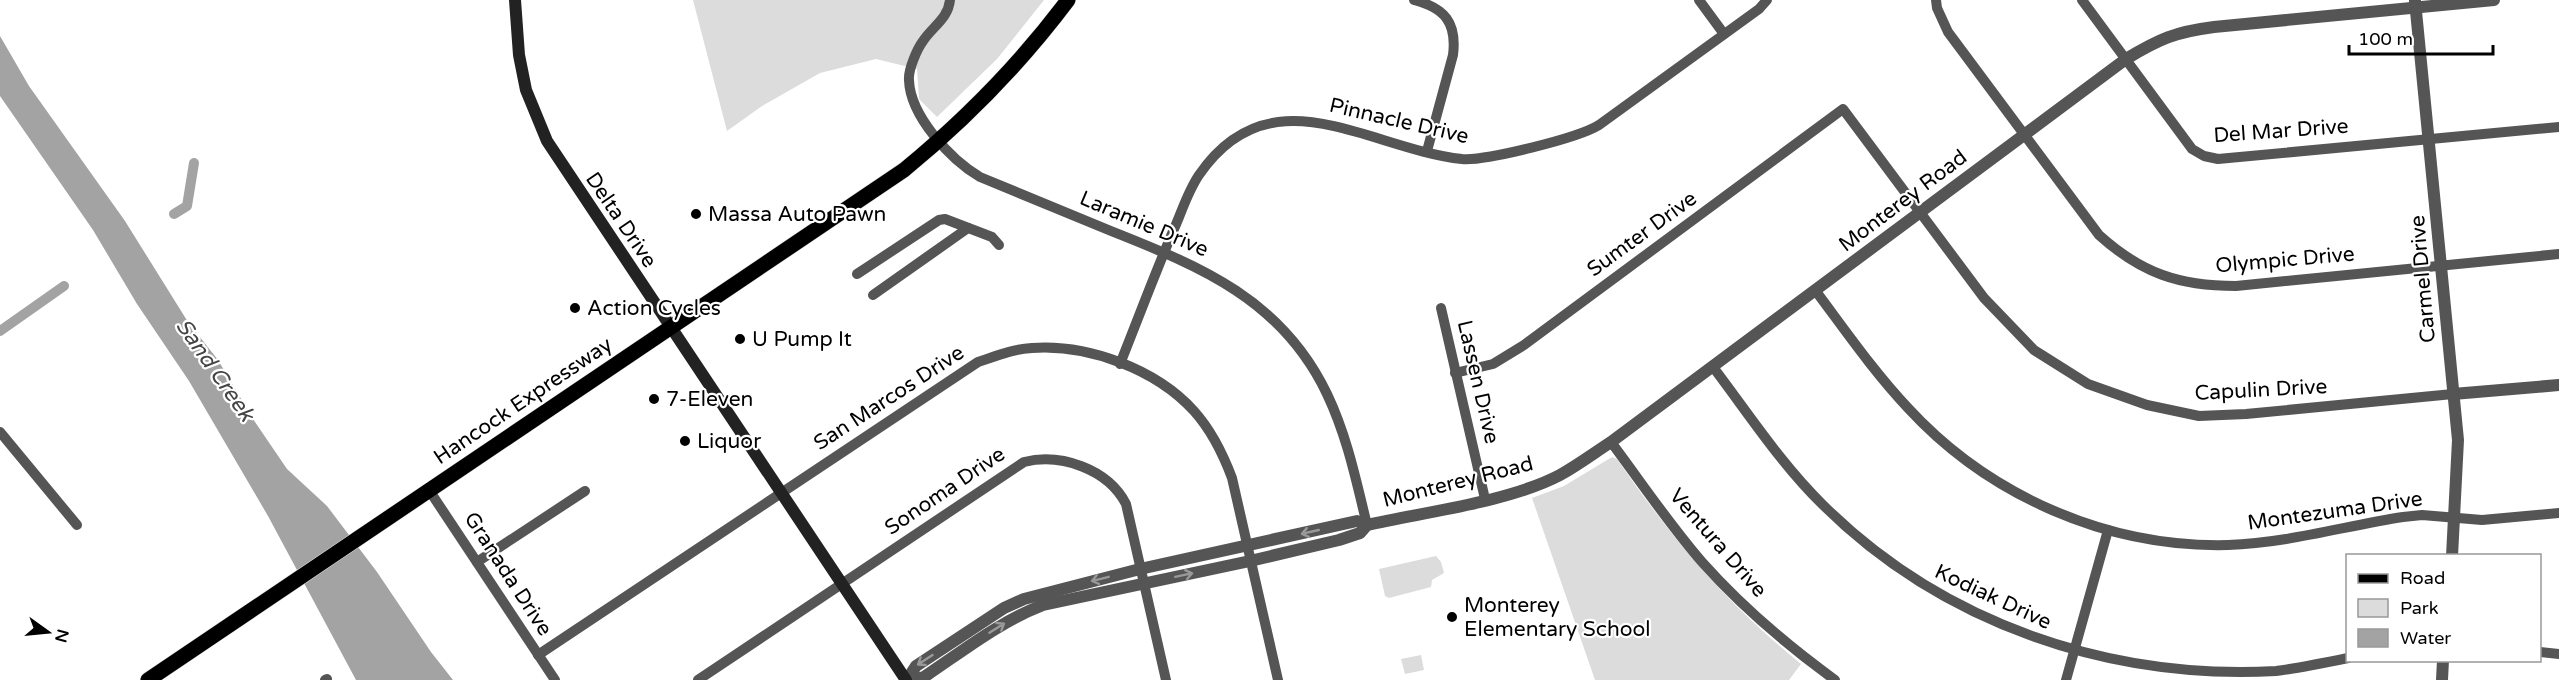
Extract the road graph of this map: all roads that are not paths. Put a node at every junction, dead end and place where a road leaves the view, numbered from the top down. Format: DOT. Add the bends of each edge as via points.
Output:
graph roads {
  1 [pos="515,0"];
  2 [pos="950,0"];
  3 [pos="1068,0"];
  4 [pos="1414,0"];
  5 [pos="1699,0"];
  6 [pos="1767,0"];
  7 [pos="1936,0"];
  8 [pos="2082,0"];
  9 [pos="2494,0"];
  10 [pos="2415,4"];
  11 [pos="1724,34"];
  12 [pos="2126,59"];
  13 [pos="1843,109"];
  14 [pos="2559,127"];
  15 [pos="2024,135"];
  16 [pos="2429,139"];
  17 [pos="939,141"];
  18 [pos="1427,151"];
  19 [pos="1921,212"];
  20 [pos="968,228"];
  21 [pos="999,245"];
  22 [pos="1164,252"];
  23 [pos="2559,254"];
  24 [pos="2441,265"];
  25 [pos="857,274"];
  26 [pos="1815,290"];
  27 [pos="873,295"];
  28 [pos="1441,308"];
  29 [pos="670,327"];
  30 [pos="1120,364"];
  31 [pos="1713,367"];
  32 [pos="1455,373"];
  33 [pos="2559,385"];
  34 [pos="2453,394"];
  35 [pos="0,432"];
  36 [pos="1611,442"];
  37 [pos="429,489"];
  38 [pos="585,491"];
  39 [pos="782,492"];
  40 [pos="1485,499"];
  41 [pos="2559,513"];
  42 [pos="2455,519"];
  43 [pos="77,525"];
  44 [pos="1366,525"];
  45 [pos="2108,530"];
  46 [pos="1248,547"];
  47 [pos="2452,554"];
  48 [pos="1250,561"];
  49 [pos="477,562"];
  50 [pos="1140,569"];
  51 [pos="842,583"];
  52 [pos="1143,584"];
  53 [pos="2074,652"];
  54 [pos="2541,652"];
  55 [pos="2559,654"];
  56 [pos="538,655"];
  57 [pos="2346,658"];
  58 [pos="2443,662"];
  59 [pos="148,680"];
  60 [pos="555,680"];
  61 [pos="698,680"];
  62 [pos="906,680"];
  63 [pos="912,680"];
  64 [pos="1166,680"];
  65 [pos="1278,680"];
  66 [pos="1835,680"];
  67 [pos="2066,680"];
  68 [pos="2442,680"];
  1 -- 29 [label="main road, Delta Drive" via="526,90 547,141"];
  2 -- 17 [label="street, Laramie Drive" via="949,11 922,42 908,78 913,105"];
  3 -- 17 [label="main road, Hancock Expressway" via="1014,68"];
  4 -- 18 [label="street" via="1442,12 1453,28 1455,41"];
  5 -- 11 [label="street"];
  6 -- 11 [label="street, Pinnacle Drive"];
  7 -- 15 [label="street, Olympic Drive" via="1948,32"];
  8 -- 12 [label="street, Del Mar Drive"];
  9 -- 10 [label="street, Monterey Road"];
  10 -- 12 [label="street, Monterey Road" via="2190,30 2162,38"];
  10 -- 16 [label="street, Carmel Drive"];
  11 -- 18 [label="street, Pinnacle Drive" via="1588,132 1473,159"];
  12 -- 15 [label="street, Monterey Road"];
  12 -- 16 [label="street, Del Mar Drive" via="2192,149 2204,156 2218,159"];
  13 -- 19 [label="street, Capulin Drive"];
  13 -- 32 [label="street, Sumter Drive" via="1524,345 1492,364"];
  14 -- 16 [label="street, Del Mar Drive"];
  15 -- 19 [label="street, Monterey Road"];
  15 -- 24 [label="street, Olympic Drive" via="2099,235 2132,261 2173,280 2236,286"];
  16 -- 24 [label="street, Carmel Drive"];
  17 -- 22 [label="street, Laramie Drive" via="965,168 980,177"];
  17 -- 29 [label="main road, Hancock Expressway" via="867,196"];
  18 -- 22 [label="street, Pinnacle Drive" via="1317,122 1283,121 1261,126 1241,135 1208,162 1197,177"];
  19 -- 26 [label="street, Monterey Road"];
  19 -- 34 [label="street, Capulin Drive" via="1984,298 2034,350 2088,384 2121,398 2199,416"];
  20 -- 21 [label="street" via="992,237"];
  20 -- 25 [label="street" via="939,220"];
  20 -- 27 [label="street"];
  22 -- 30 [label="street, Pinnacle Drive"];
  22 -- 44 [label="street, Laramie Drive" via="1206,271 1250,299 1306,358 1326,392 1348,446"];
  23 -- 24 [label="street, Olympic Drive"];
  24 -- 34 [label="street, Carmel Drive"];
  26 -- 31 [label="street, Monterey Road"];
  26 -- 45 [label="street, Montezuma Drive" via="1895,394 1960,457 2021,495"];
  28 -- 32 [label="street, Lassen Drive"];
  29 -- 37 [label="main road, Hancock Expressway"];
  29 -- 39 [label="main road, Delta Drive"];
  30 -- 39 [label="street, San Marcos Drive" via="1052,347 1029,348 978,362"];
  30 -- 46 [label="street, San Marcos Drive" via="1178,396 1208,430 1232,478"];
  31 -- 36 [label="street, Monterey Road"];
  31 -- 53 [label="street, Kodiak Drive" via="1802,483 1870,548 1920,584 1958,605 2017,633"];
  32 -- 40 [label="street, Lassen Drive"];
  33 -- 34 [label="street, Capulin Drive"];
  34 -- 42 [label="street, Carmel Drive" via="2459,462"];
  35 -- 43 [label="street"];
  36 -- 40 [label="street, Monterey Road" via="1558,476 1530,488"];
  36 -- 66 [label="street, Ventura Drive" via="1702,561 1738,601"];
  37 -- 49 [label="street, Granada Drive"];
  37 -- 59 [label="main road, Hancock Expressway"];
  38 -- 49 [label="street"];
  39 -- 51 [label="main road, Delta Drive"];
  39 -- 56 [label="street, San Marcos Drive"];
  40 -- 44 [label="street, Monterey Road"];
  41 -- 42 [label="street, Montezuma Drive"];
  42 -- 45 [label="street, Montezuma Drive" via="2403,517 2288,540 2228,545 2171,542"];
  42 -- 47 [label="street, Carmel Drive"];
  44 -- 46 [label="street, Monterey Road, one-way" via="1357,521"];
  44 -- 48 [label="street, Monterey Road" via="1360,533"];
  45 -- 53 [label="street"];
  46 -- 48 [label="street, San Marcos Drive"];
  46 -- 50 [label="street, Monterey Road"];
  52 -- 48 [label="street, Monterey Road, one-way"];
  48 -- 65 [label="street, San Marcos Drive"];
  49 -- 56 [label="street, Granada Drive"];
  50 -- 51 [label="street, Sonoma Drive" via="1121,494 1091,471 1062,460 1040,458 1024,462"];
  50 -- 52 [label="street, Sonoma Drive"];
  50 -- 62 [label="street, Monterey Road, one-way" via="1024,598 916,666"];
  51 -- 61 [label="street, Sonoma Drive"];
  51 -- 62 [label="main road, Delta Drive"];
  63 -- 52 [label="street, Monterey Road, one-way" via="924,677 1021,614 1043,605"];
  52 -- 64 [label="street, Sonoma Drive"];
  53 -- 57 [label="street, Kodiak Drive" via="2132,666 2198,673 2277,670"];
  53 -- 67 [label="street"];
  54 -- 55 [label="street"];
  56 -- 60 [label="street, Granada Drive"];
  58 -- 68 [label="street"];
}
